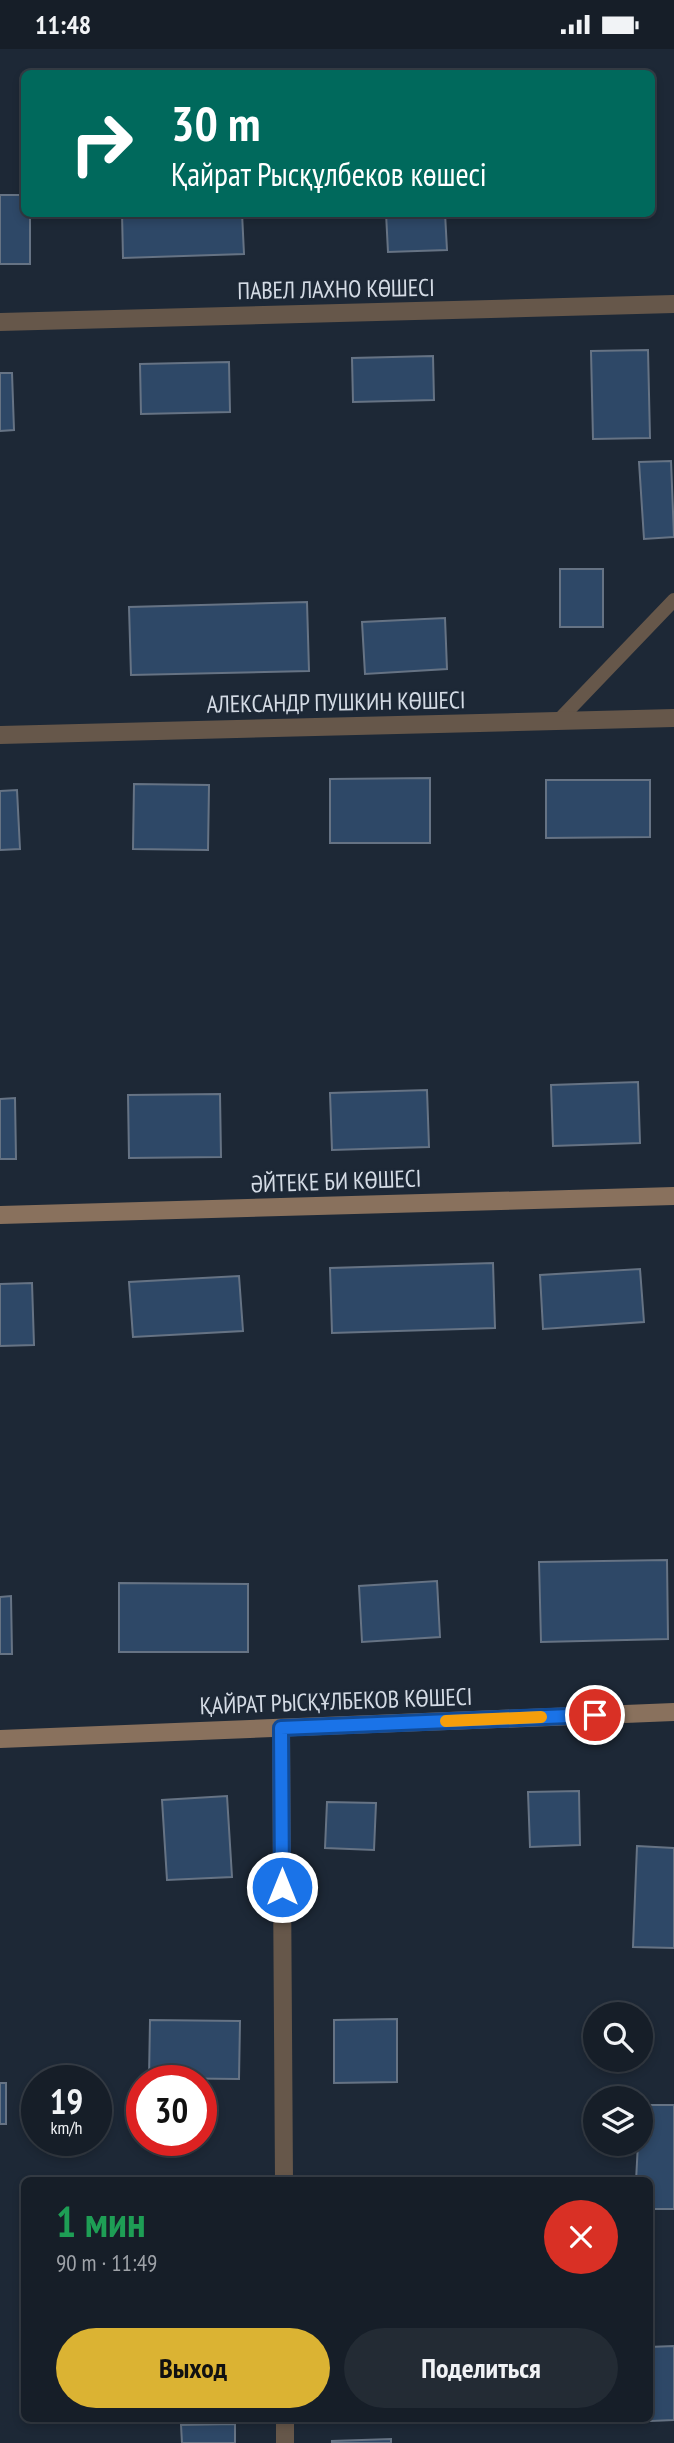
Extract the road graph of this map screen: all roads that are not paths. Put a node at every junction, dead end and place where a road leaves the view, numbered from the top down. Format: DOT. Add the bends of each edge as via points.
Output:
graph roads {
  1 [pos="674,305"];
  2 [pos="0,322"];
  3 [pos="674,600"];
  4 [pos="674,718"];
  5 [pos="559,720"];
  6 [pos="0,735"];
  7 [pos="674,1196"];
  8 [pos="0,1215"];
  9 [pos="674,1712"];
  10 [pos="281,1728"];
  11 [pos="0,1739"];
  12 [pos="284,2177"];
  13 [pos="285,2422"];
  14 [pos="285,2443"];
  1 -- 2 [label="street, ПАВЕЛ ЛАХНО КӨШЕСІ"];
  3 -- 5 [label="lane"];
  4 -- 5 [label="street, АЛЕКСАНДР ПУШКИН КӨШЕСІ"];
  5 -- 6 [label="street, АЛЕКСАНДР ПУШКИН КӨШЕСІ"];
  7 -- 8 [label="street, ӘЙТЕКЕ БИ КӨШЕСІ"];
  9 -- 10 [label="street, ҚАЙРАТ РЫСҚҰЛБЕКОВ КӨШЕСІ"];
  10 -- 11 [label="street, ҚАЙРАТ РЫСҚҰЛБЕКОВ КӨШЕСІ"];
  10 -- 12 [label="street"];
  13 -- 14 [label="street"];
}
